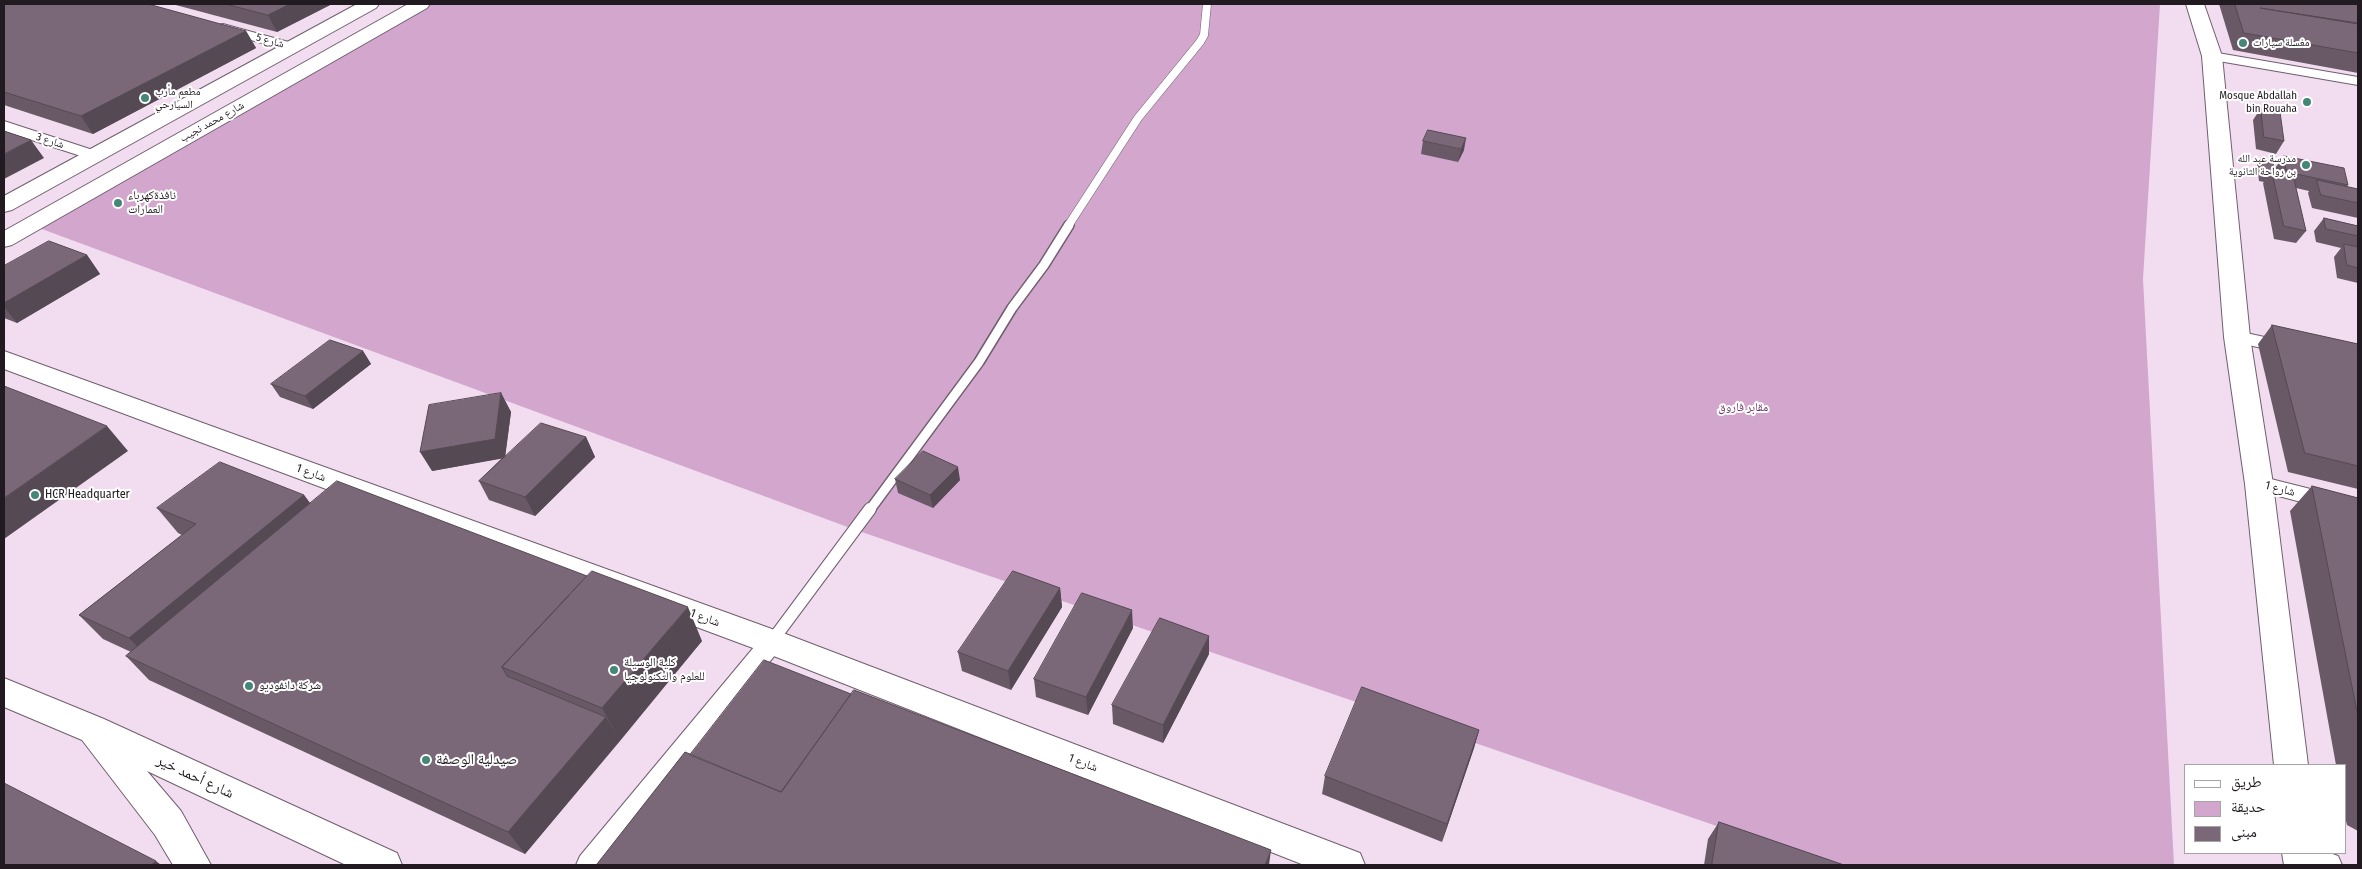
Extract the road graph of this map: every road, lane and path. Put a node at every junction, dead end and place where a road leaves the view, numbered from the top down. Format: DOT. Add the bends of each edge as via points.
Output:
graph roads {
  1 [pos="370,4"];
  2 [pos="421,4"];
  3 [pos="1207,4"];
  4 [pos="2195,4"];
  5 [pos="208,24"];
  6 [pos="291,47"];
  7 [pos="2212,56"];
  8 [pos="2358,81"];
  9 [pos="4,126"];
  10 [pos="96,156"];
  11 [pos="4,204"];
  12 [pos="4,240"];
  13 [pos="2237,337"];
  14 [pos="2302,351"];
  15 [pos="4,360"];
  16 [pos="2259,484"];
  17 [pos="2358,509"];
  18 [pos="772,642"];
  19 [pos="4,692"];
  20 [pos="92,729"];
  21 [pos="2291,764"];
  22 [pos="1315,860"];
  23 [pos="193,865"];
  24 [pos="384,865"];
  25 [pos="589,865"];
  26 [pos="1346,865"];
  1 -- 6 [label="street"];
  2 -- 12 [label="street, شارع محمد نجيب"];
  3 -- 18 [label="lane" via="1204,35 1200,42 1138,118 979,362"];
  4 -- 7 [label="street"];
  5 -- 6 [label="street, شارع 5"];
  6 -- 10 [label="street"];
  7 -- 8 [label="street"];
  7 -- 13 [label="street"];
  9 -- 10 [label="street, شارع 3"];
  10 -- 11 [label="street"];
  13 -- 14 [label="street"];
  13 -- 16 [label="street"];
  15 -- 18 [label="street, شارع 1"];
  16 -- 17 [label="street, شارع 1"];
  16 -- 21 [label="street"];
  18 -- 22 [label="street, شارع 1"];
  18 -- 25 [label="street"];
  19 -- 20 [label="street, شارع أحمد خير"];
  20 -- 23 [label="street" via="168,823"];
  20 -- 24 [label="street, شارع أحمد خير"];
  22 -- 26 [label="street, شارع 1"];
}
